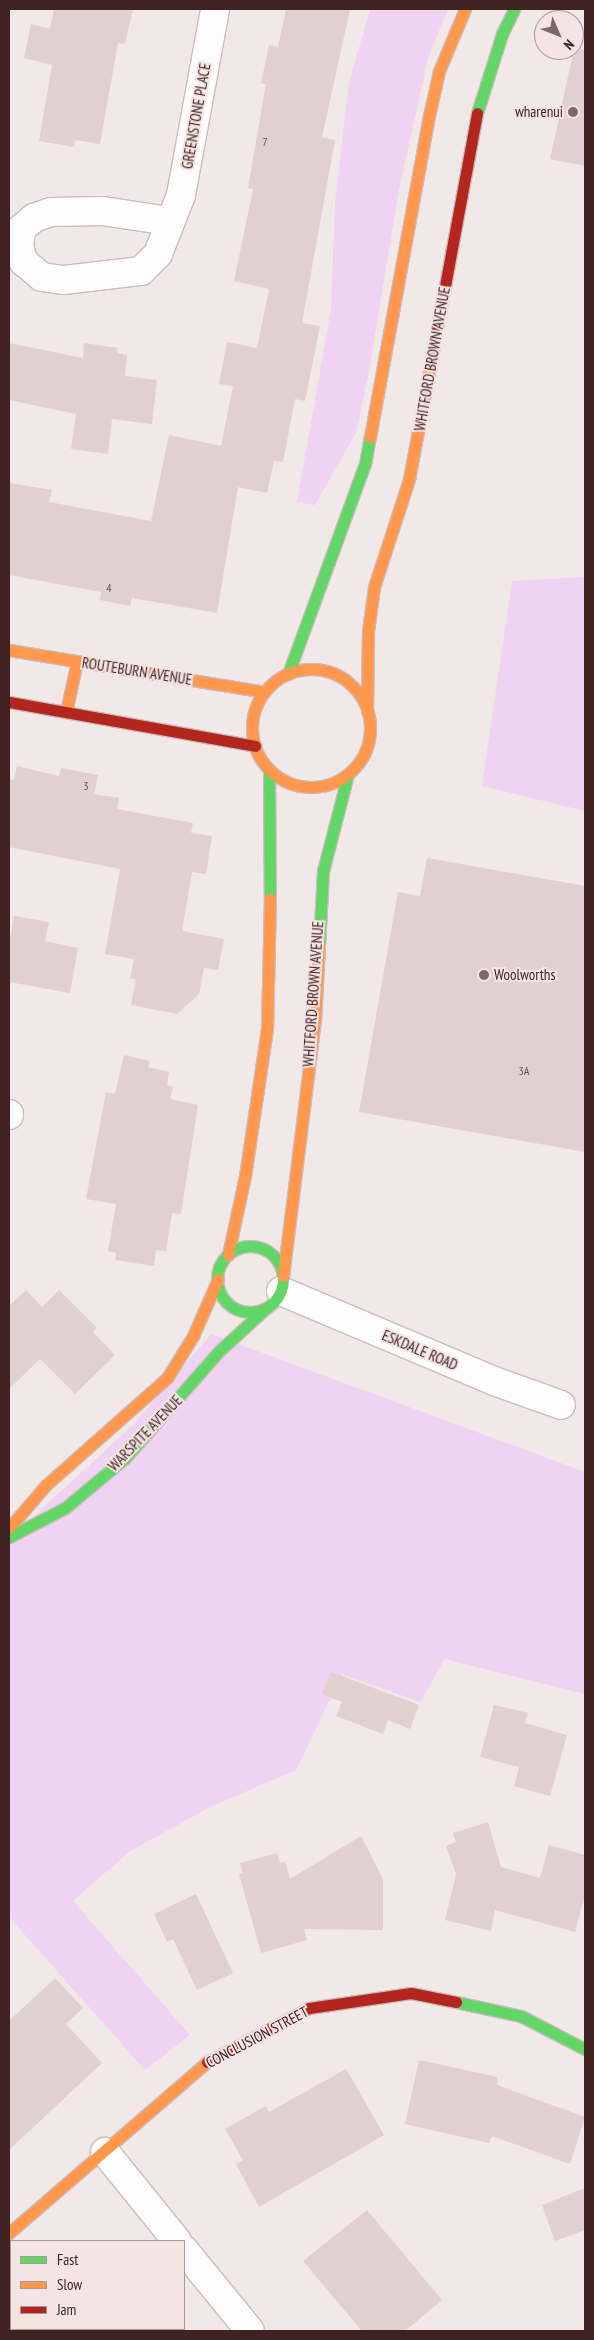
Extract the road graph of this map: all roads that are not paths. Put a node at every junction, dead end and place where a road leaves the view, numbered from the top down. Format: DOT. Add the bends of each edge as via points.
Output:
graph roads {
  1 [pos="214,9"];
  2 [pos="464,9"];
  3 [pos="514,9"];
  4 [pos="169,221"];
  5 [pos="9,650"];
  6 [pos="78,661"];
  7 [pos="288,674"];
  8 [pos="265,692"];
  9 [pos="9,702"];
  10 [pos="367,711"];
  11 [pos="66,712"];
  12 [pos="255,746"];
  13 [pos="269,770"];
  14 [pos="348,774"];
  15 [pos="228,1255"];
  16 [pos="218,1279"];
  17 [pos="277,1292"];
  18 [pos="561,1404"];
  19 [pos="9,1528"];
  20 [pos="9,1537"];
  21 [pos="585,2049"];
  22 [pos="104,2152"];
  23 [pos="9,2233"];
  24 [pos="176,2240"];
  25 [pos="185,2251"];
  26 [pos="250,2331"];
  1 -- 4 [label="street, GREENSTONE PLACE" via="181,195"];
  2 -- 7 [label="main road" via="440,71 429,116 365,464"];
  3 -- 10 [label="main road, WHITFORD BROWN AVENUE" via="481,96 409,479 374,587 368,631"];
  4 -- 4 [label="street, GREENSTONE PLACE" via="102,211 51,212 34,218 21,229 19,247 24,262 42,276 64,280 141,271 158,254"];
  5 -- 6 [label="main road, ROUTEBURN AVENUE"];
  6 -- 8 [label="main road, ROUTEBURN AVENUE"];
  6 -- 11 [label="main road"];
  7 -- 8 [label="main road"];
  7 -- 10 [label="main road" via="312,670 337,675 356,690"];
  8 -- 12 [label="main road" via="253,718"];
  9 -- 11 [label="main road"];
  10 -- 14 [label="main road" via="370,731 366,751"];
  11 -- 12 [label="main road"];
  12 -- 13 [label="main road"];
  13 -- 14 [label="main road" via="294,785 312,787 331,784"];
  13 -- 15 [label="main road" via="272,802 267,1029 245,1176"];
  14 -- 17 [label="main road, WHITFORD BROWN AVENUE" via="323,871 315,1020"];
  15 -- 16 [label="main road" via="220,1266"];
  15 -- 17 [label="main road" via="246,1247 259,1248 276,1258"];
  16 -- 17 [label="main road" via="223,1297 236,1309 254,1312"];
  16 -- 19 [label="main road, WARSPITE AVENUE" via="194,1336 167,1378 46,1485"];
  17 -- 18 [label="street, ESKDALE ROAD" via="494,1381"];
  17 -- 20 [label="main road, WARSPITE AVENUE" via="218,1352 126,1458 65,1508"];
  21 -- 22 [label="main road, CONCLUSION STREET" via="521,2016 411,1993 309,2008 204,2064"];
  22 -- 23 [label="main road, CONCLUSION STREET"];
  22 -- 24 [label="street"];
  25 -- 26 [label="street"];
}
